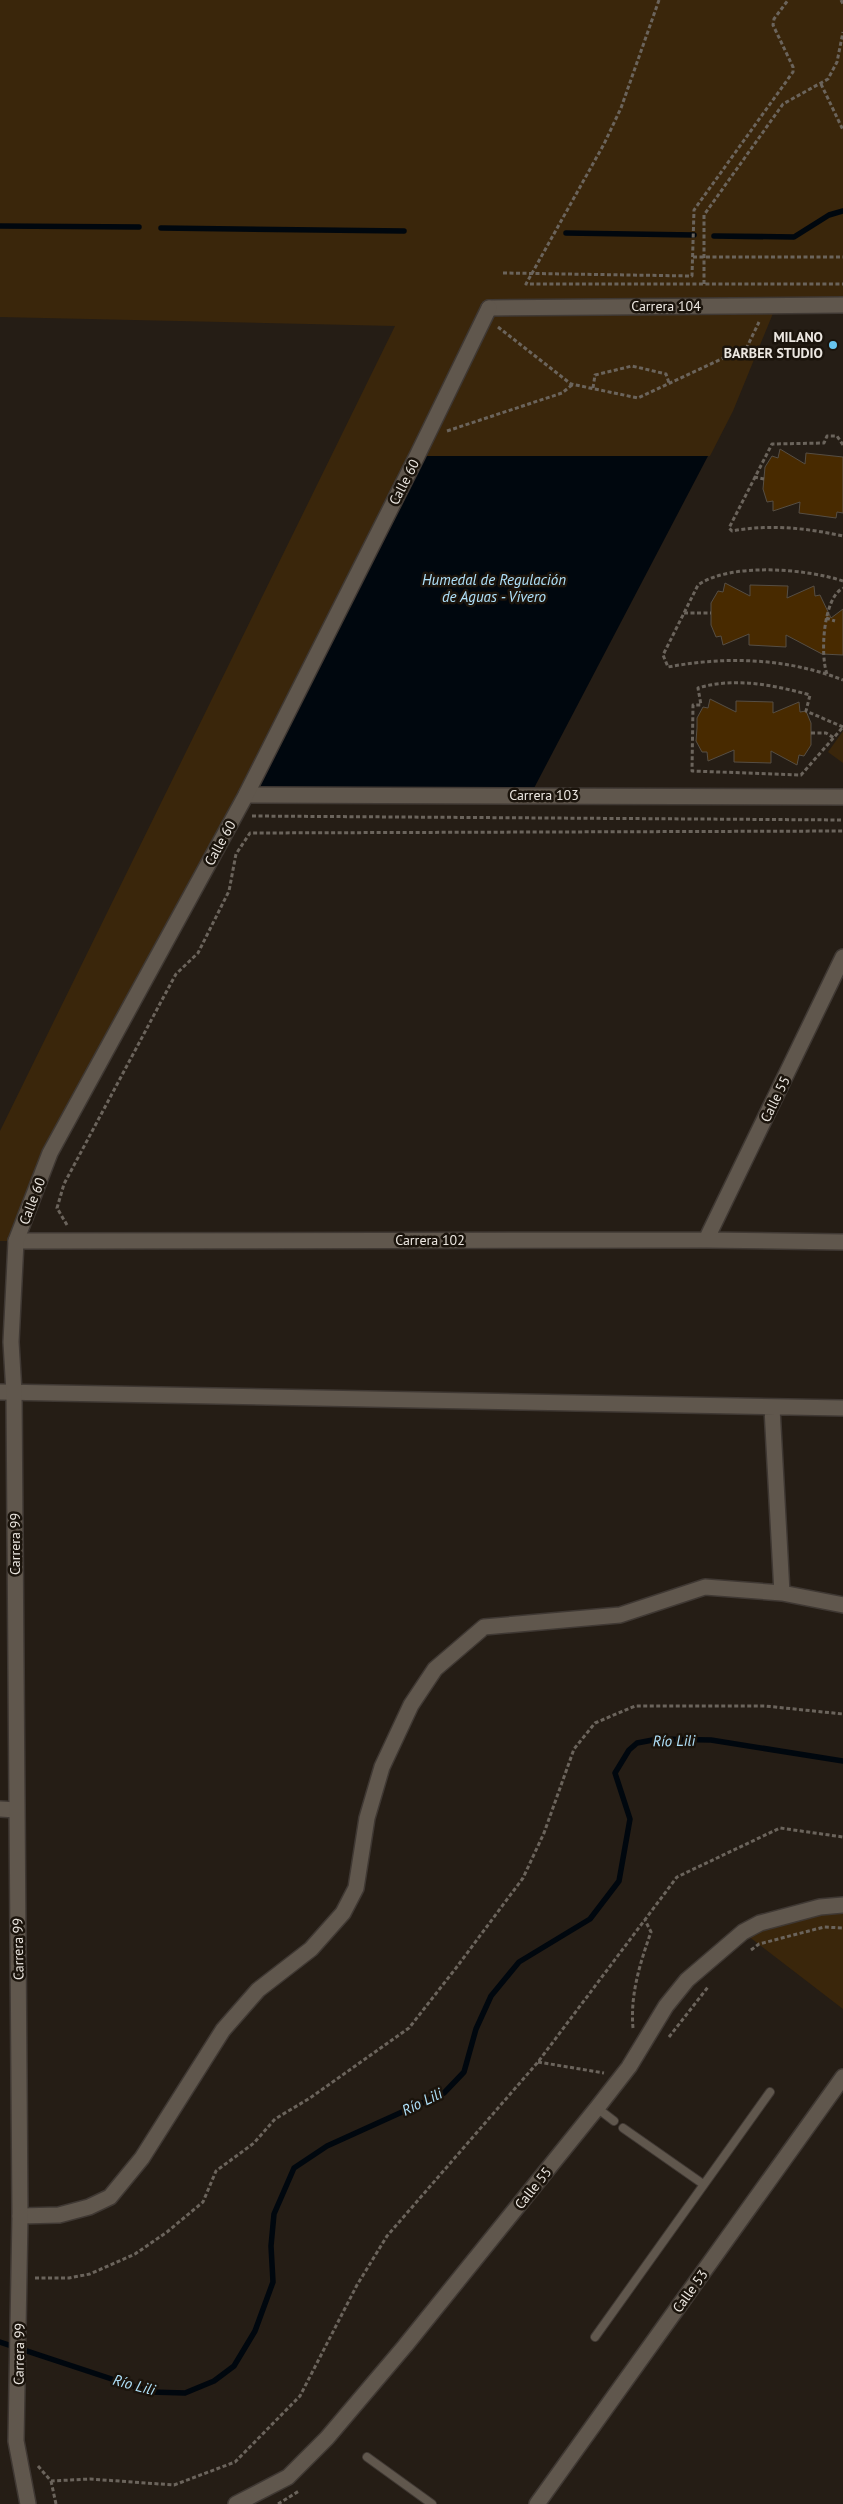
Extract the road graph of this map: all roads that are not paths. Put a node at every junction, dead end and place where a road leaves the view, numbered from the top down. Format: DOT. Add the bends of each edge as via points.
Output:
graph roads {
  1 [pos="843,305"];
  2 [pos="489,308"];
  3 [pos="246,795"];
  4 [pos="843,797"];
  5 [pos="843,957"];
  6 [pos="706,1240"];
  7 [pos="16,1241"];
  8 [pos="843,1242"];
  9 [pos="7,1392"];
  10 [pos="772,1408"];
  11 [pos="843,1408"];
  12 [pos="782,1593"];
  13 [pos="843,1605"];
  14 [pos="0,1809"];
  15 [pos="16,1810"];
  16 [pos="843,1905"];
  17 [pos="843,2077"];
  18 [pos="770,2092"];
  19 [pos="597,2108"];
  20 [pos="614,2121"];
  21 [pos="623,2128"];
  22 [pos="703,2184"];
  23 [pos="20,2216"];
  24 [pos="594,2337"];
  25 [pos="367,2457"];
  26 [pos="28,2504"];
  27 [pos="236,2504"];
  28 [pos="432,2504"];
  29 [pos="537,2504"];
  1 -- 2 [label="street, Carrera 104"];
  2 -- 3 [label="street, Calle 60"];
  3 -- 4 [label="street, Carrera 103"];
  3 -- 7 [label="street, Calle 60" via="51,1150"];
  5 -- 6 [label="street, Calle 55"];
  6 -- 7 [label="street, Carrera 102"];
  6 -- 8 [label="street, Carrera 102"];
  7 -- 9 [label="street, Calle 60"];
  9 -- 10 [label="street"];
  9 -- 15 [label="street, Carrera 99"];
  10 -- 11 [label="street"];
  10 -- 12 [label="street"];
  12 -- 13 [label="street"];
  12 -- 23 [label="street" via="705,1587 620,1615 484,1627 466,1640 435,1669 411,1705 386,1758 367,1818 356,1888 343,1912 311,1949 258,1990 223,2030 142,2158 110,2197 59,2215"];
  14 -- 15 [label="street"];
  15 -- 23 [label="street, Carrera 99"];
  16 -- 19 [label="street, Calle 55" via="760,1923 742,1932 687,1980 666,2006 629,2067"];
  17 -- 29 [label="street, Calle 53"];
  18 -- 22 [label="lane"];
  19 -- 20 [label="lane"];
  19 -- 27 [label="street, Calle 55" via="327,2438 288,2477"];
  21 -- 22 [label="lane"];
  22 -- 24 [label="lane"];
  23 -- 26 [label="street, Carrera 99" via="16,2441"];
  25 -- 28 [label="lane"];
}
